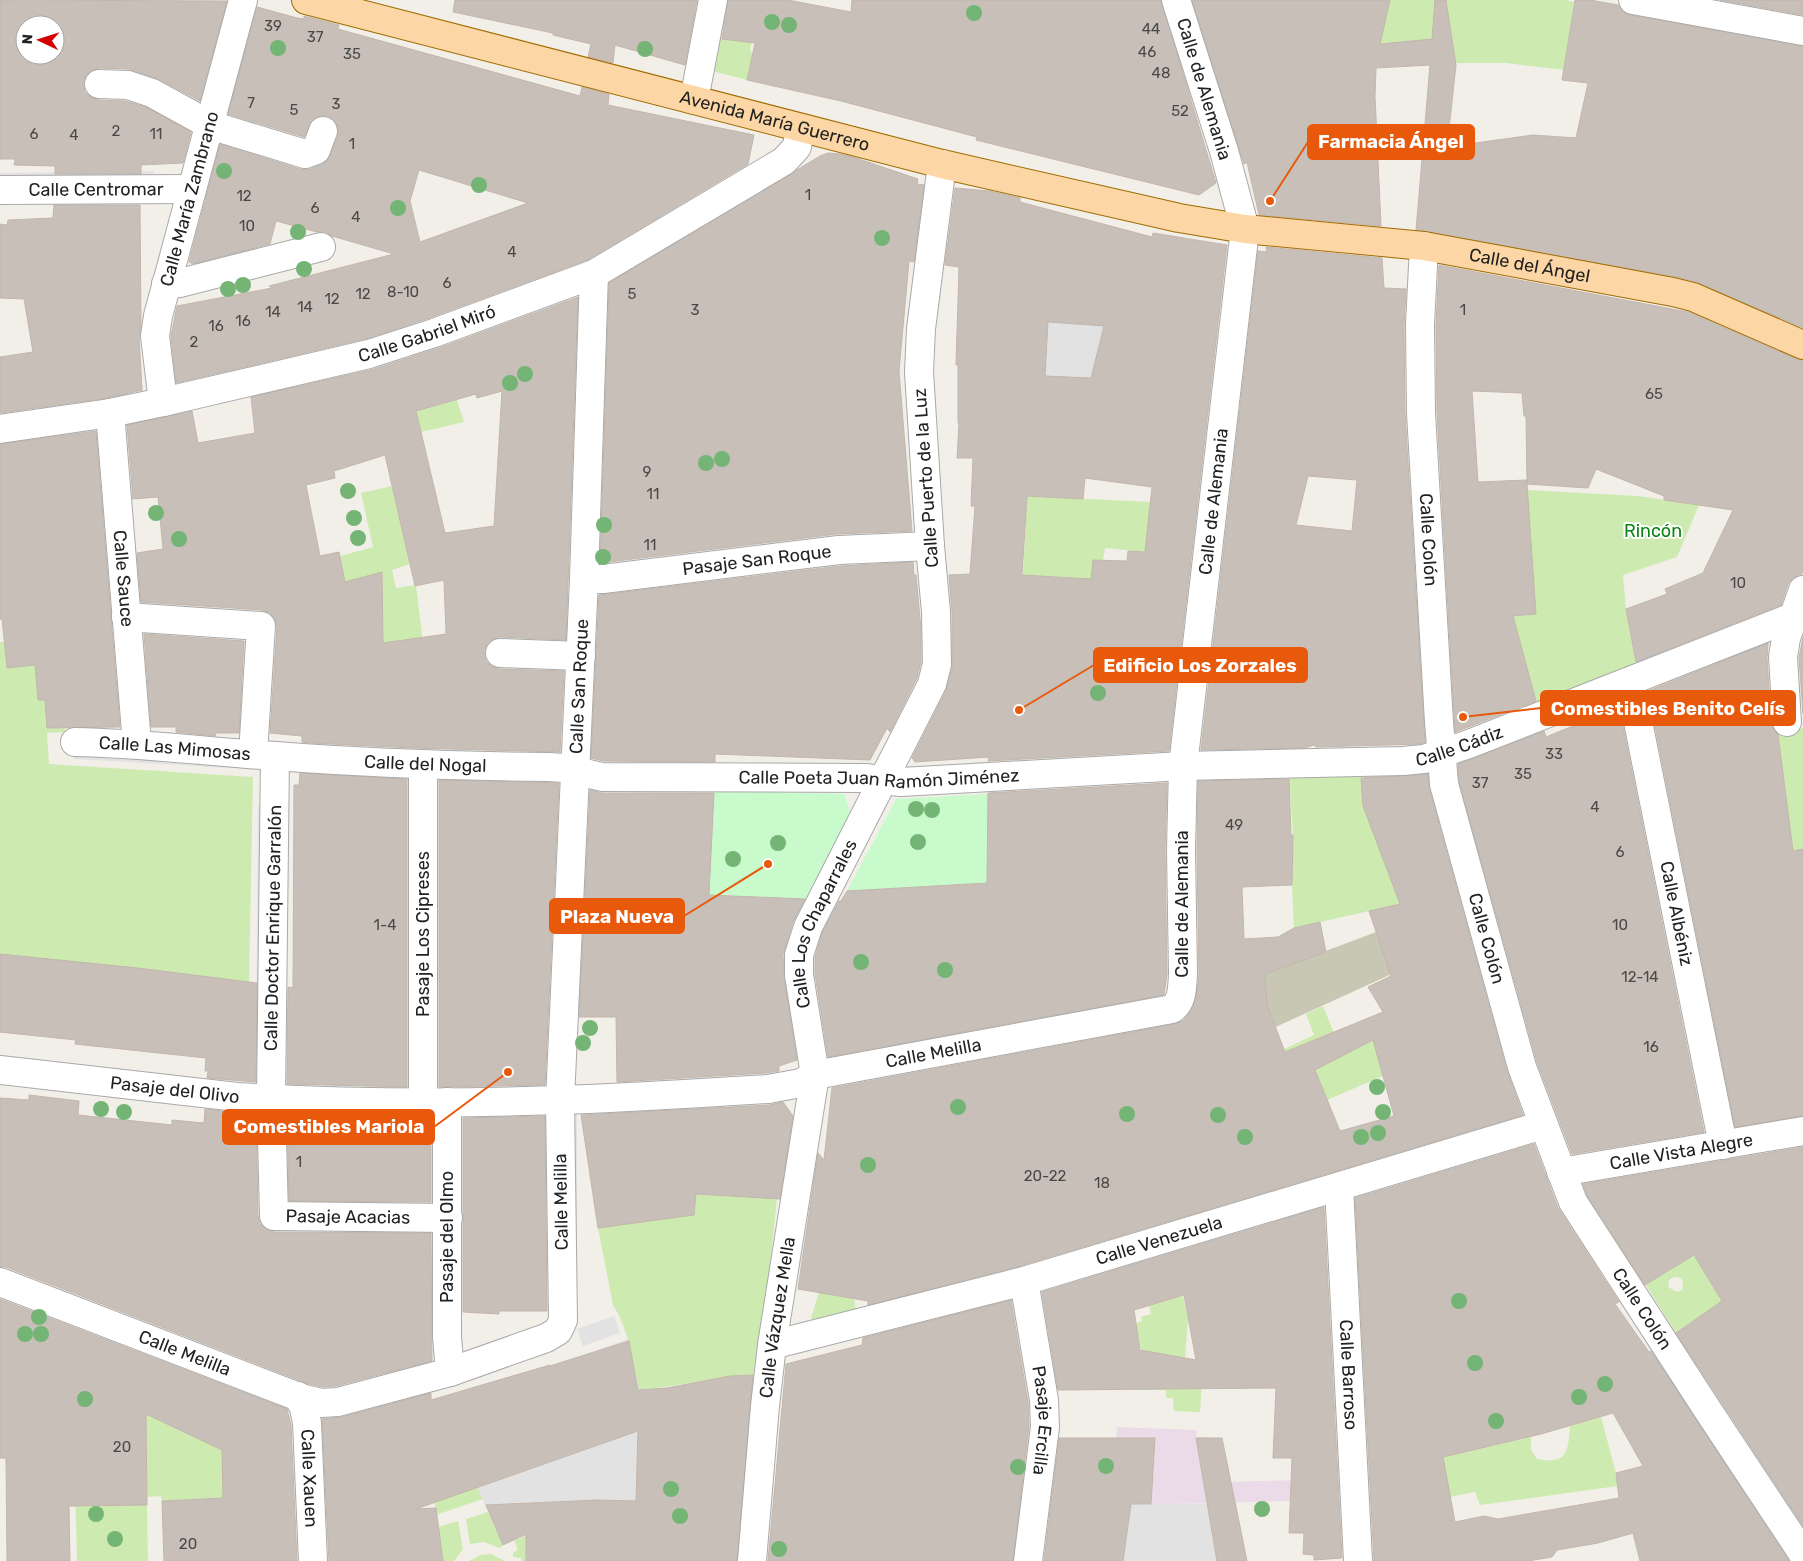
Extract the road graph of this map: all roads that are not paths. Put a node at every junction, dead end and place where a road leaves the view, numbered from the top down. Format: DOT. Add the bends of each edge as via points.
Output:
graph roads {
  1 [pos="243,0"];
  2 [pos="306,0"];
  3 [pos="713,0"];
  4 [pos="1176,0"];
  5 [pos="1633,0"];
  6 [pos="1803,31"];
  7 [pos="99,84"];
  8 [pos="694,100"];
  9 [pos="210,125"];
  10 [pos="800,128"];
  11 [pos="323,131"];
  12 [pos="942,164"];
  13 [pos="192,189"];
  14 [pos="0,190"];
  15 [pos="1245,229"];
  16 [pos="1424,246"];
  17 [pos="322,247"];
  18 [pos="594,274"];
  19 [pos="166,284"];
  20 [pos="1803,345"];
  21 [pos="163,402"];
  22 [pos="110,413"];
  23 [pos="0,429"];
  24 [pos="930,546"];
  25 [pos="584,579"];
  26 [pos="1803,590"];
  27 [pos="1798,615"];
  28 [pos="126,617"];
  29 [pos="500,653"];
  30 [pos="581,656"];
  31 [pos="1630,682"];
  32 [pos="1787,722"];
  33 [pos="75,742"];
  34 [pos="137,744"];
  35 [pos="1441,753"];
  36 [pos="264,755"];
  37 [pos="423,765"];
  38 [pos="1183,766"];
  39 [pos="575,770"];
  40 [pos="883,780"];
  41 [pos="1172,1009"];
  42 [pos="0,1070"];
  43 [pos="815,1075"];
  44 [pos="271,1099"];
  45 [pos="560,1100"];
  46 [pos="435,1102"];
  47 [pos="1543,1125"];
  48 [pos="1803,1131"];
  49 [pos="1723,1145"];
  50 [pos="1561,1172"];
  51 [pos="1339,1187"];
  52 [pos="448,1218"];
  53 [pos="1024,1281"];
  54 [pos="0,1282"];
  55 [pos="772,1346"];
  56 [pos="450,1372"];
  57 [pos="298,1396"];
  58 [pos="1802,1552"];
  59 [pos="313,1561"];
  60 [pos="752,1561"];
  61 [pos="1028,1561"];
  62 [pos="1358,1561"];
  1 -- 9 [label="street, Calle María Zambrano"];
  2 -- 8 [label="main road, Avenida María Guerrero"];
  3 -- 8 [label="street"];
  4 -- 15 [label="street, Calle de Alemania"];
  5 -- 6 [label="street"];
  7 -- 9 [label="street" via="128,85 152,93"];
  8 -- 10 [label="main road, Avenida María Guerrero"];
  9 -- 11 [label="street" via="305,154 316,150"];
  9 -- 13 [label="street, Calle María Zambrano"];
  10 -- 12 [label="main road, Avenida María Guerrero"];
  10 -- 18 [label="street, Calle Gabriel Miró" via="797,147 784,161"];
  12 -- 15 [label="main road, Avenida María Guerrero" via="1179,218"];
  12 -- 24 [label="street, Calle Puerto de la Luz" via="921,329 919,372"];
  13 -- 14 [label="street, Calle Centromar"];
  13 -- 19 [label="street, Calle María Zambrano"];
  15 -- 16 [label="main road, Calle del Ángel"];
  15 -- 38 [label="street, Calle de Alemania"];
  16 -- 20 [label="main road, Calle del Ángel" via="1686,295"];
  16 -- 35 [label="street, Calle Colón" via="1420,325 1421,413"];
  17 -- 19 [label="street"];
  18 -- 21 [label="street, Calle Gabriel Miró" via="369,354"];
  18 -- 25 [label="street, Calle San Roque"];
  19 -- 21 [label="street, Calle María Zambrano" via="155,336"];
  21 -- 22 [label="street, Calle Gabriel Miró"];
  22 -- 23 [label="street, Calle Gabriel Miró"];
  22 -- 28 [label="street, Calle Sauce"];
  24 -- 25 [label="street, Pasaje San Roque" via="839,550"];
  24 -- 40 [label="street, Calle Puerto de la Luz" via="936,621 935,675"];
  25 -- 30 [label="street, Calle San Roque"];
  26 -- 27 [label="street"];
  27 -- 31 [label="street, Calle Cádiz"];
  27 -- 32 [label="street" via="1786,638 1783,657"];
  28 -- 34 [label="street, Calle Sauce"];
  28 -- 36 [label="street, Calle Doctor Enrique Garralón" via="262,626"];
  29 -- 30 [label="street"];
  30 -- 39 [label="street, Calle San Roque"];
  31 -- 35 [label="street, Calle Cádiz"];
  31 -- 49 [label="street, Calle Albéniz"];
  33 -- 34 [label="street, Calle Las Mimosas"];
  34 -- 36 [label="street, Calle Las Mimosas"];
  35 -- 38 [label="street, Calle Cádiz" via="1403,761"];
  35 -- 47 [label="street, Calle Colón" via="1444,784 1519,1057"];
  36 -- 37 [label="street, Calle del Nogal"];
  36 -- 44 [label="street, Calle Doctor Enrique Garralón"];
  37 -- 39 [label="street, Calle del Nogal"];
  37 -- 46 [label="street, Pasaje Los Cipreses"];
  38 -- 40 [label="street, Calle Poeta Juan Ramón Jiménez" via="901,782"];
  38 -- 41 [label="street, Calle de Alemania" via="1184,974 1182,993"];
  39 -- 40 [label="street, Calle Poeta Juan Ramón Jiménez" via="602,777"];
  39 -- 45 [label="street, Calle San Roque"];
  40 -- 43 [label="street, Calle Los Chaparrales" via="801,944 799,975"];
  41 -- 43 [label="street, Calle Melilla"];
  42 -- 44 [label="street, Pasaje del Olivo"];
  43 -- 45 [label="street, Calle Melilla" via="801,1083 768,1089"];
  43 -- 55 [label="street, Calle Vázquez Mella"];
  44 -- 46 [label="street, Pasaje del Olivo"];
  44 -- 52 [label="street, Pasaje Acacias" via="274,1216"];
  45 -- 46 [label="street, Pasaje del Olivo"];
  45 -- 56 [label="street, Calle Melilla" via="561,1327 546,1338"];
  46 -- 52 [label="street, Pasaje del Olmo"];
  47 -- 50 [label="street, Calle Colón"];
  47 -- 51 [label="street, Calle Venezuela"];
  48 -- 49 [label="street, Calle Vista Alegre"];
  49 -- 50 [label="street, Calle Vista Alegre"];
  50 -- 58 [label="street, Calle Colón" via="1574,1202"];
  51 -- 53 [label="street, Calle Venezuela"];
  51 -- 62 [label="street, Calle Barroso"];
  52 -- 56 [label="street, Pasaje del Olmo" via="446,1337"];
  53 -- 55 [label="street, Calle Venezuela"];
  53 -- 61 [label="street, Pasaje Ercilla" via="1044,1400 1045,1428"];
  54 -- 57 [label="street, Calle Melilla"];
  55 -- 60 [label="street, Calle Vázquez Mella"];
  56 -- 57 [label="street, Calle Melilla" via="338,1402 321,1404"];
  57 -- 59 [label="street, Calle Xauen" via="307,1423"];
}
